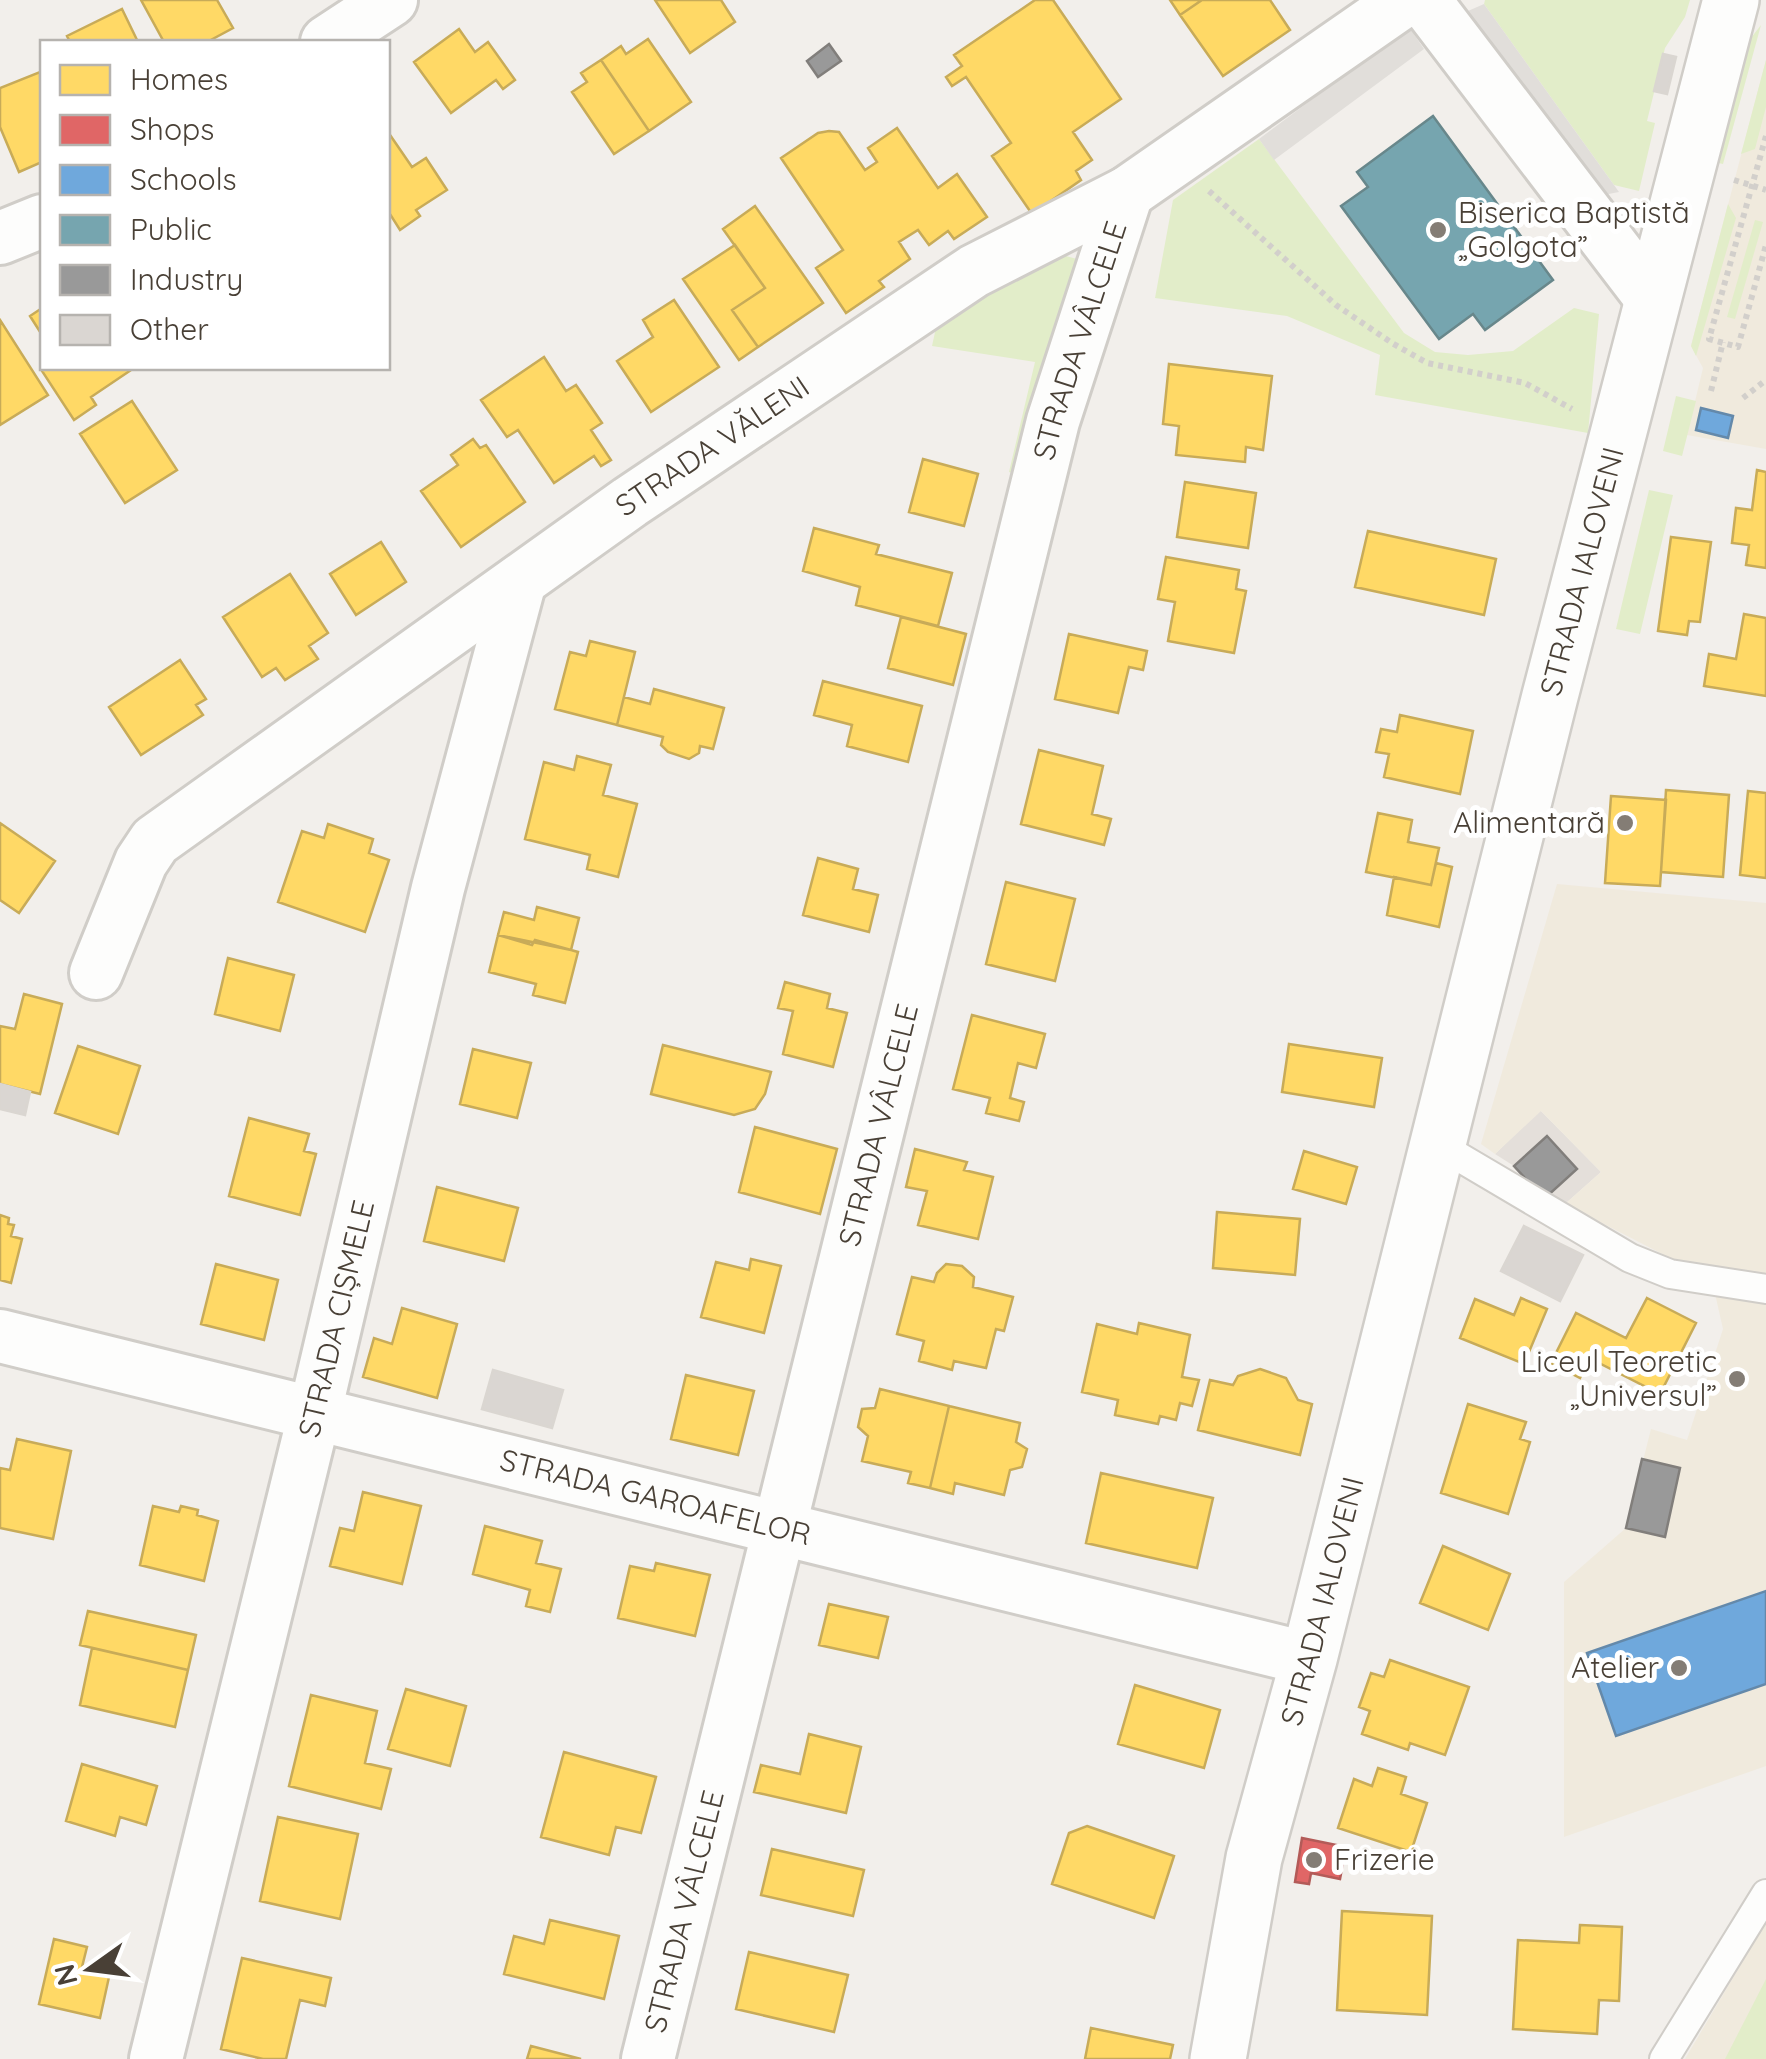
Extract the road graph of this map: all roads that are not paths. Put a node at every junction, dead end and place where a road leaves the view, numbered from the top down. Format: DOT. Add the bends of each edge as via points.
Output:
graph roads {
  1 [pos="391,0"];
  2 [pos="1405,0"];
  3 [pos="1424,0"];
  4 [pos="1731,0"];
  5 [pos="330,40"];
  6 [pos="1126,192"];
  7 [pos="40,223"];
  8 [pos="0,238"];
  9 [pos="1652,299"];
  10 [pos="520,581"];
  11 [pos="96,973"];
  12 [pos="1437,1144"];
  13 [pos="1766,1289"];
  14 [pos="0,1336"];
  15 [pos="314,1416"];
  16 [pos="777,1529"];
  17 [pos="1309,1659"];
  18 [pos="1766,1894"];
  19 [pos="156,2059"];
  20 [pos="648,2059"];
  21 [pos="1218,2059"];
  22 [pos="1664,2059"];
  1 -- 5 [label="street"];
  2 -- 6 [label="street, STRADA VĂLENI"];
  3 -- 9 [label="street"];
  4 -- 9 [label="street, STRADA IALOVENI"];
  6 -- 10 [label="street, STRADA VĂLENI" via="974,271"];
  6 -- 16 [label="street, STRADA VÂLCELE" via="1053,421"];
  7 -- 8 [label="street"];
  9 -- 12 [label="street, STRADA IALOVENI"];
  10 -- 11 [label="street, STRADA VĂLENI" via="155,841"];
  10 -- 15 [label="street, STRADA CIȘMELE" via="438,888"];
  12 -- 13 [label="lane" via="1630,1258 1670,1274"];
  12 -- 17 [label="street, STRADA IALOVENI"];
  14 -- 15 [label="street, STRADA GAROAFELOR"];
  15 -- 16 [label="street, STRADA GAROAFELOR"];
  15 -- 19 [label="street, STRADA CIȘMELE"];
  16 -- 17 [label="street, STRADA GAROAFELOR"];
  16 -- 20 [label="street, STRADA VÂLCELE"];
  17 -- 21 [label="street, STRADA IALOVENI" via="1254,1858"];
  18 -- 22 [label="lane"];
}
